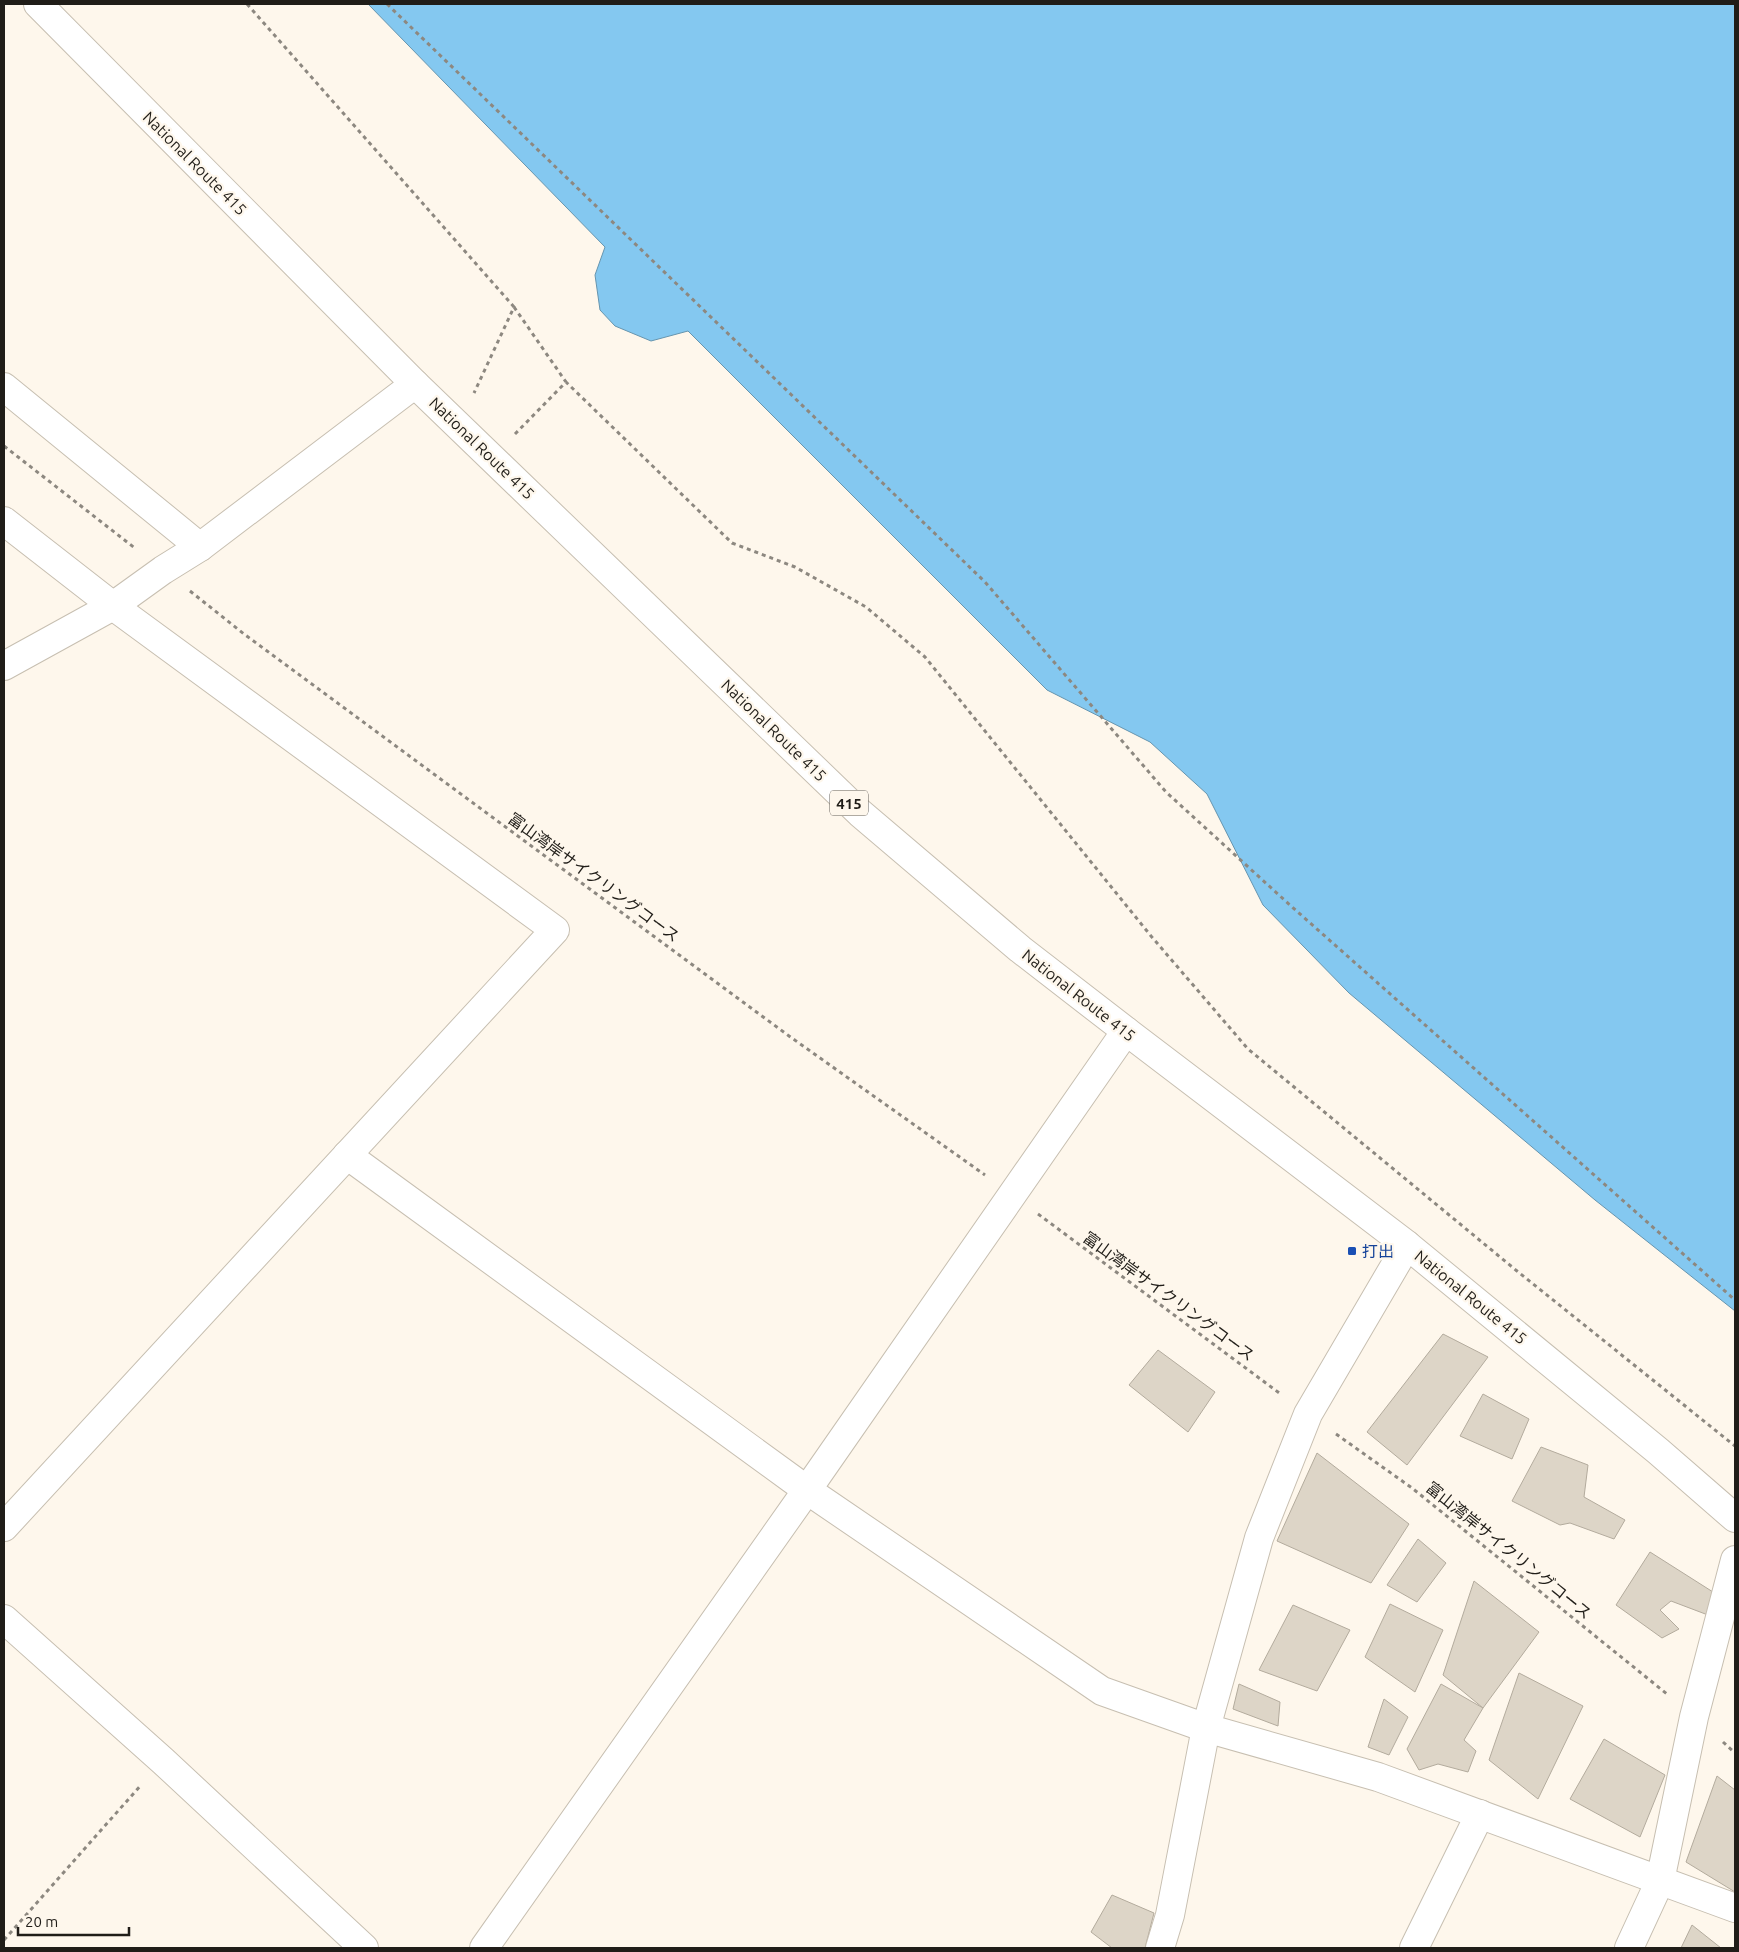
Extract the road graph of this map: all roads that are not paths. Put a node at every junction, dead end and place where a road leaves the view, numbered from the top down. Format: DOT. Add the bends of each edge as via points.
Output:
graph roads {
  1 [pos="38,4"];
  2 [pos="415,384"];
  3 [pos="4,387"];
  4 [pos="4,521"];
  5 [pos="200,547"];
  6 [pos="113,606"];
  7 [pos="4,666"];
  8 [pos="1126,1032"];
  9 [pos="347,1155"];
  10 [pos="1407,1245"];
  11 [pos="806,1490"];
  12 [pos="1735,1518"];
  13 [pos="4,1527"];
  14 [pos="1735,1560"];
  15 [pos="4,1619"];
  16 [pos="1206,1728"];
  17 [pos="1480,1814"];
  18 [pos="1660,1881"];
  19 [pos="1735,1908"];
  20 [pos="364,1948"];
  21 [pos="484,1948"];
  22 [pos="1160,1948"];
  23 [pos="1414,1948"];
  24 [pos="1628,1948"];
  1 -- 2 [label="main road, National Route 415 / 415"];
  2 -- 5 [label="main road"];
  2 -- 8 [label="main road, National Route 415 / 415" via="860,813 1020,949"];
  3 -- 5 [label="main road"];
  4 -- 6 [label="main road"];
  5 -- 6 [label="main road"];
  6 -- 7 [label="main road"];
  6 -- 9 [label="main road" via="555,930"];
  8 -- 10 [label="main road, National Route 415 / 415"];
  8 -- 11 [label="main road"];
  9 -- 11 [label="main road"];
  9 -- 13 [label="main road"];
  10 -- 12 [label="main road, National Route 415 / 415"];
  10 -- 16 [label="main road" via="1308,1414 1259,1538"];
  11 -- 16 [label="main road" via="1102,1691"];
  11 -- 21 [label="main road"];
  14 -- 18 [label="main road" via="1694,1717"];
  15 -- 20 [label="main road"];
  16 -- 17 [label="main road" via="1378,1776"];
  16 -- 22 [label="main road" via="1170,1915"];
  17 -- 18 [label="main road"];
  17 -- 23 [label="main road"];
  18 -- 19 [label="main road"];
  18 -- 24 [label="main road"];
}
